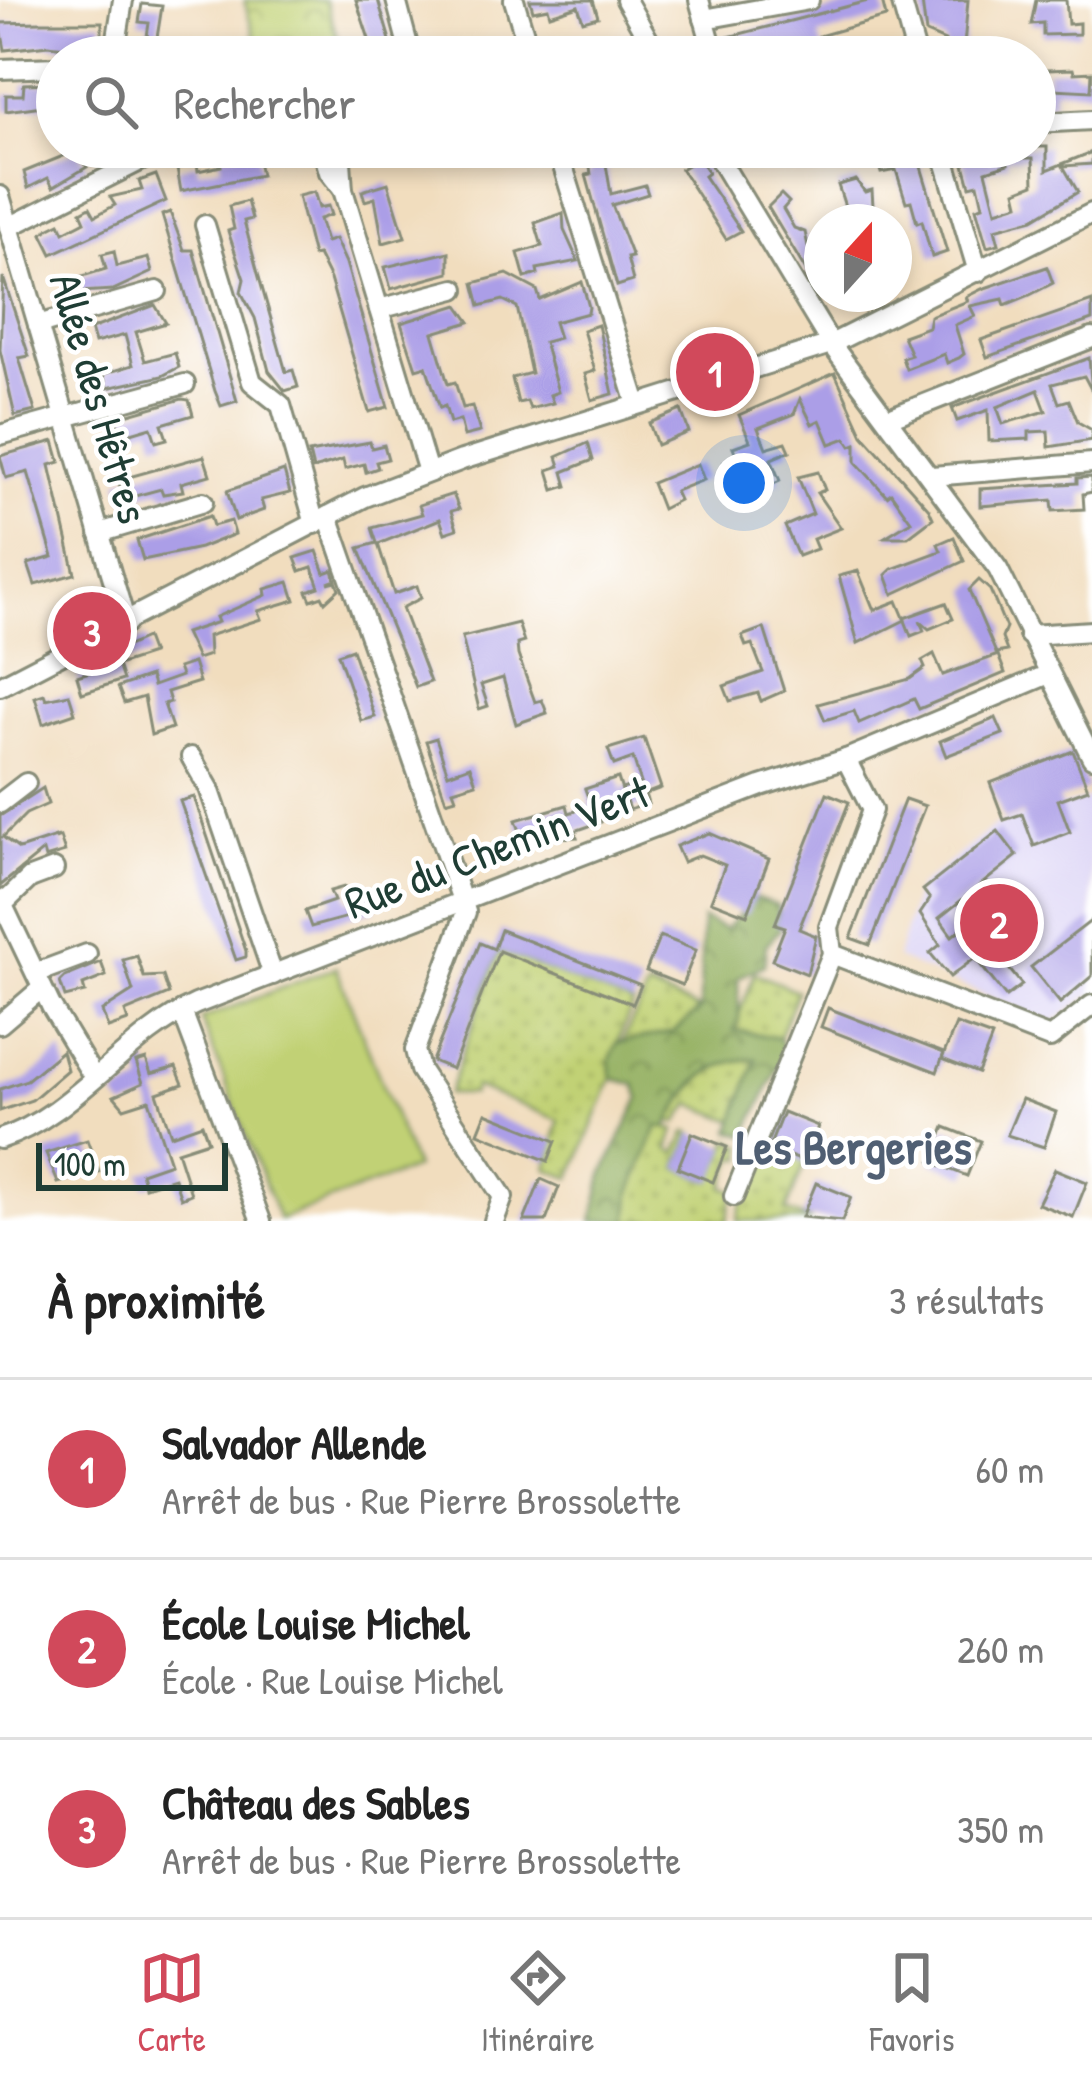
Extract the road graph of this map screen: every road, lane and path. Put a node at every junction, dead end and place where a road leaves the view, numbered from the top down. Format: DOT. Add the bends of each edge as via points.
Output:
graph roads {
  1 [pos="123,0"];
  2 [pos="396,0"];
  3 [pos="514,0"];
  4 [pos="626,0"];
  5 [pos="809,0"];
  6 [pos="901,0"];
  7 [pos="702,10"];
  8 [pos="117,36"];
  9 [pos="405,36"];
  10 [pos="524,36"];
  11 [pos="646,36"];
  12 [pos="910,36"];
  13 [pos="36,68"];
  14 [pos="0,69"];
  15 [pos="1092,120"];
  16 [pos="1056,122"];
  17 [pos="126,168"];
  18 [pos="328,168"];
  19 [pos="341,168"];
  20 [pos="564,168"];
  21 [pos="725,168"];
  22 [pos="947,168"];
  23 [pos="343,190"];
  24 [pos="1,202"];
  25 [pos="1092,213"];
  26 [pos="205,225"];
  27 [pos="9,227"];
  28 [pos="978,272"];
  29 [pos="455,289"];
  30 [pos="158,291"];
  31 [pos="379,309"];
  32 [pos="38,326"];
  33 [pos="1092,338"];
  34 [pos="831,344"];
  35 [pos="185,384"];
  36 [pos="638,404"];
  37 [pos="889,418"];
  38 [pos="65,419"];
  39 [pos="0,435"];
  40 [pos="1092,463"];
  41 [pos="428,472"];
  42 [pos="932,476"];
  43 [pos="203,502"];
  44 [pos="321,520"];
  45 [pos="99,533"];
  46 [pos="126,623"];
  47 [pos="1092,632"];
  48 [pos="1029,634"];
  49 [pos="1049,674"];
  50 [pos="0,686"];
  51 [pos="191,757"];
  52 [pos="1092,758"];
  53 [pos="846,759"];
  54 [pos="26,783"];
  55 [pos="0,802"];
  56 [pos="54,869"];
  57 [pos="461,902"];
  58 [pos="1,903"];
  59 [pos="87,954"];
  60 [pos="832,954"];
  61 [pos="273,975"];
  62 [pos="39,981"];
  63 [pos="1092,1005"];
  64 [pos="182,1011"];
  65 [pos="0,1024"];
  66 [pos="93,1076"];
  67 [pos="0,1139"];
  68 [pos="734,1196"];
  69 [pos="260,1221"];
  70 [pos="494,1221"];
  1 -- 8 [label="street"];
  2 -- 9 [label="street"];
  3 -- 10 [label="street"];
  4 -- 11 [label="street"];
  5 -- 7 [label="street"];
  6 -- 12 [label="street"];
  13 -- 14 [label="street"];
  15 -- 16 [label="street"];
  17 -- 27 [label="street"];
  18 -- 23 [label="street"];
  19 -- 23 [label="street"];
  20 -- 36 [label="street"];
  21 -- 34 [label="street"];
  22 -- 28 [label="street"];
  23 -- 31 [label="street"];
  24 -- 27 [label="street, Allée des Hêtres"];
  25 -- 28 [label="street"];
  26 -- 44 [label="street" via="252,382 281,405"];
  27 -- 32 [label="street, Allée des Hêtres"];
  28 -- 34 [label="street"];
  29 -- 31 [label="street"];
  30 -- 32 [label="street"];
  31 -- 41 [label="street"];
  32 -- 38 [label="street, Allée des Hêtres"];
  33 -- 37 [label="street"];
  34 -- 36 [label="street"];
  34 -- 37 [label="street"];
  35 -- 38 [label="street"];
  36 -- 41 [label="street"];
  37 -- 42 [label="street"];
  38 -- 39 [label="street"];
  38 -- 45 [label="street, Allée des Hêtres"];
  40 -- 42 [label="street"];
  41 -- 44 [label="street"];
  42 -- 48 [label="street" via="998,568"];
  43 -- 45 [label="street"];
  44 -- 46 [label="street"];
  44 -- 57 [label="street"];
  45 -- 46 [label="street, Allée des Hêtres"];
  46 -- 50 [label="street"];
  47 -- 48 [label="street"];
  48 -- 49 [label="street"];
  49 -- 52 [label="street"];
  49 -- 53 [label="street, Rue du Chemin Vert"];
  51 -- 61 [label="street"];
  53 -- 57 [label="street, Rue du Chemin Vert"];
  53 -- 60 [label="street" via="872,810 829,927"];
  54 -- 55 [label="street"];
  56 -- 58 [label="street"];
  57 -- 61 [label="street, Rue du Chemin Vert"];
  57 -- 70 [label="street" via="467,920 416,1060 503,1197"];
  58 -- 62 [label="street"];
  59 -- 62 [label="street"];
  60 -- 63 [label="street" via="1050,1038"];
  60 -- 68 [label="street"];
  61 -- 64 [label="street, Rue du Chemin Vert"];
  62 -- 65 [label="street"];
  62 -- 66 [label="street"];
  64 -- 66 [label="street, Rue du Chemin Vert"];
  64 -- 69 [label="street"];
  66 -- 67 [label="street, Rue du Chemin Vert" via="26,1131"];
}
